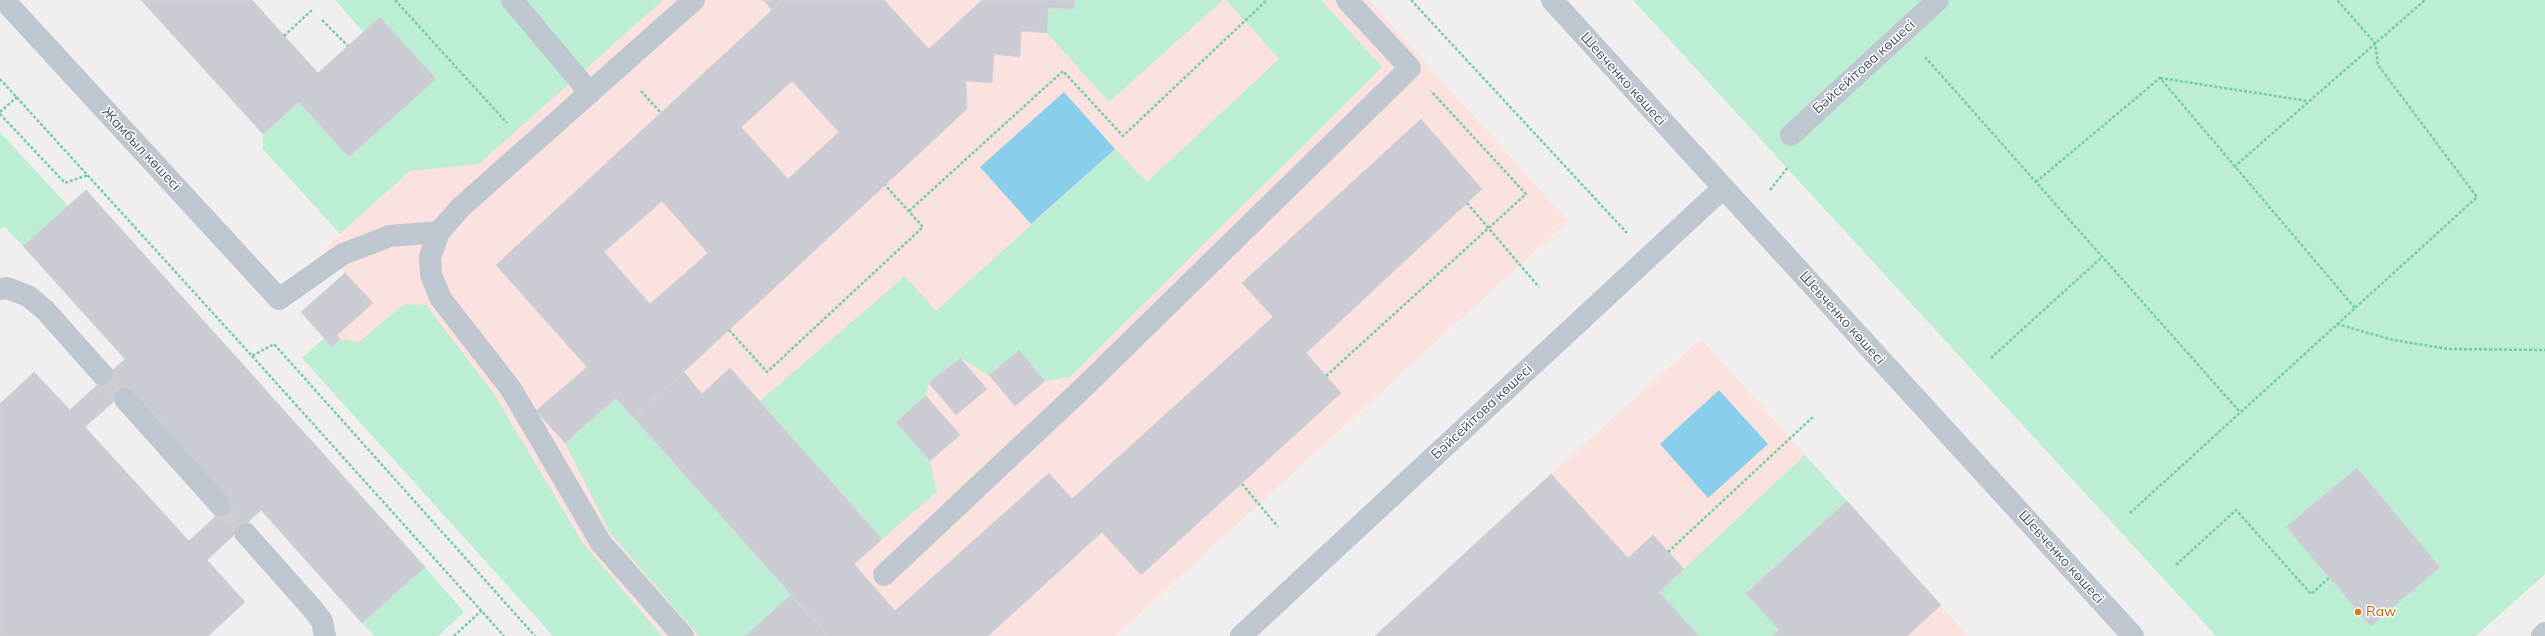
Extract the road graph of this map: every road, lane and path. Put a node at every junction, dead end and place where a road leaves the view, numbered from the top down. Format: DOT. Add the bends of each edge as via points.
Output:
graph roads {
  1 [pos="4,0"];
  2 [pos="395,0"];
  3 [pos="512,0"];
  4 [pos="694,0"];
  5 [pos="1266,0"];
  6 [pos="1348,0"];
  7 [pos="1411,0"];
  8 [pos="1552,0"];
  9 [pos="1938,0"];
  10 [pos="2336,0"];
  11 [pos="2425,0"];
  12 [pos="312,9"];
  13 [pos="322,20"];
  14 [pos="1903,32"];
  15 [pos="284,36"];
  16 [pos="2375,43"];
  17 [pos="348,46"];
  18 [pos="1410,68"];
  19 [pos="2160,78"];
  20 [pos="0,79"];
  21 [pos="590,93"];
  22 [pos="17,97"];
  23 [pos="2309,101"];
  24 [pos="0,113"];
  25 [pos="1790,135"];
  26 [pos="529,147"];
  27 [pos="2234,167"];
  28 [pos="88,175"];
  29 [pos="2036,182"];
  30 [pos="886,185"];
  31 [pos="1723,188"];
  32 [pos="1467,203"];
  33 [pos="909,211"];
  34 [pos="1489,228"];
  35 [pos="440,232"];
  36 [pos="1627,234"];
  37 [pos="2102,257"];
  38 [pos="1540,287"];
  39 [pos="0,290"];
  40 [pos="2354,308"];
  41 [pos="2337,324"];
  42 [pos="729,330"];
  43 [pos="2545,350"];
  44 [pos="252,356"];
  45 [pos="1991,358"];
  46 [pos="102,374"];
  47 [pos="1326,376"];
  48 [pos="125,399"];
  49 [pos="2240,412"];
  50 [pos="1814,416"];
  51 [pos="1242,484"];
  52 [pos="220,505"];
  53 [pos="2130,513"];
  54 [pos="1278,527"];
  55 [pos="246,534"];
  56 [pos="1668,552"];
  57 [pos="2176,565"];
  58 [pos="884,576"];
  59 [pos="2330,577"];
  60 [pos="481,610"];
  61 [pos="2545,633"];
  62 [pos="325,636"];
  63 [pos="454,636"];
  64 [pos="504,636"];
  65 [pos="535,636"];
  66 [pos="683,636"];
  67 [pos="1242,636"];
  68 [pos="2132,636"];
  69 [pos="2542,636"];
  1 -- 35 [label="street, Жамбыл көшесі" via="279,299 343,254 390,236"];
  2 -- 26 [label="path"];
  3 -- 21 [label="street"];
  4 -- 21 [label="street"];
  5 -- 33 [label="path" via="1123,136 1064,71"];
  6 -- 18 [label="street"];
  7 -- 36 [label="path"];
  8 -- 31 [label="street, Шевченко көшесі"];
  9 -- 14 [label="street, Бәйсейітова көшесі"];
  10 -- 16 [label="path"];
  11 -- 16 [label="path"];
  12 -- 15 [label="path"];
  13 -- 17 [label="path"];
  14 -- 25 [label="street, Бәйсейітова көшесі"];
  14 -- 29 [label="path"];
  16 -- 23 [label="path"];
  16 -- 40 [label="path" via="2378,65 2477,197"];
  18 -- 34 [label="path" via="1526,194"];
  18 -- 58 [label="street" via="1085,386"];
  19 -- 23 [label="path"];
  19 -- 27 [label="path"];
  19 -- 29 [label="path"];
  20 -- 22 [label="path"];
  21 -- 26 [label="street"];
  22 -- 24 [label="path"];
  22 -- 28 [label="path"];
  23 -- 27 [label="path"];
  24 -- 28 [label="path" via="65,183"];
  26 -- 35 [label="street" via="461,208"];
  27 -- 40 [label="path"];
  28 -- 44 [label="path"];
  29 -- 37 [label="path"];
  30 -- 33 [label="path"];
  31 -- 67 [label="street, Бәйсейітова көшесі"];
  31 -- 68 [label="street, Шевченко көшесі"];
  32 -- 34 [label="path"];
  33 -- 42 [label="path" via="923,227 767,372"];
  34 -- 38 [label="path"];
  34 -- 47 [label="path"];
  35 -- 66 [label="street" via="430,257 431,275 441,299 511,389 601,543"];
  37 -- 45 [label="path"];
  37 -- 49 [label="path"];
  39 -- 46 [label="street" via="7,288 28,296 45,310"];
  40 -- 41 [label="path"];
  41 -- 43 [label="path" via="2393,340 2448,349"];
  41 -- 49 [label="path"];
  44 -- 60 [label="path"];
  44 -- 65 [label="path" via="274,344"];
  48 -- 52 [label="street"];
  49 -- 53 [label="path"];
  50 -- 56 [label="path"];
  51 -- 54 [label="path"];
  55 -- 62 [label="street" via="322,621"];
  57 -- 59 [label="path" via="2236,510 2310,594"];
  60 -- 63 [label="path"];
  60 -- 64 [label="path"];
  61 -- 69 [label="street"];
}
